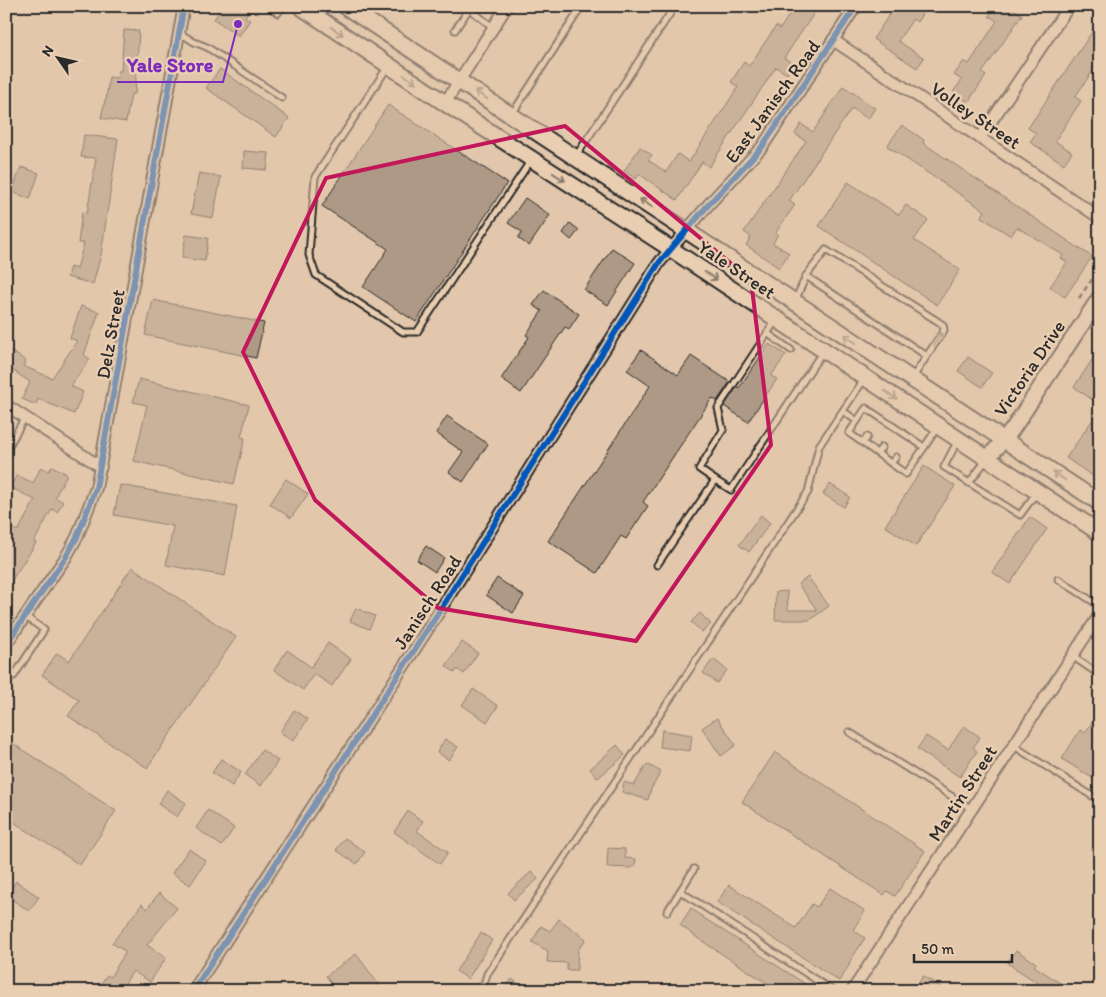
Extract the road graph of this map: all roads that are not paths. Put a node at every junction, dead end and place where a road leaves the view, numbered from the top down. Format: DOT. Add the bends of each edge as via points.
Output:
graph roads {
  1 [pos="184,6"];
  2 [pos="268,6"];
  3 [pos="283,6"];
  4 [pos="300,6"];
  5 [pos="345,6"];
  6 [pos="507,6"];
  7 [pos="582,6"];
  8 [pos="675,6"];
  9 [pos="856,6"];
  10 [pos="1069,6"];
  11 [pos="470,8"];
  12 [pos="494,27"];
  13 [pos="455,30"];
  14 [pos="179,32"];
  15 [pos="833,40"];
  16 [pos="389,65"];
  17 [pos="459,80"];
  18 [pos="282,98"];
  19 [pos="445,103"];
  20 [pos="511,114"];
  21 [pos="980,138"];
  22 [pos="575,157"];
  23 [pos="532,159"];
  24 [pos="1100,218"];
  25 [pos="687,230"];
  26 [pos="671,249"];
  27 [pos="806,276"];
  28 [pos="1100,297"];
  29 [pos="795,302"];
  30 [pos="777,319"];
  31 [pos="767,334"];
  32 [pos="791,350"];
  33 [pos="824,350"];
  34 [pos="927,356"];
  35 [pos="878,358"];
  36 [pos="865,378"];
  37 [pos="911,380"];
  38 [pos="6,405"];
  39 [pos="843,411"];
  40 [pos="25,417"];
  41 [pos="880,418"];
  42 [pos="857,420"];
  43 [pos="876,424"];
  44 [pos="938,426"];
  45 [pos="895,428"];
  46 [pos="890,434"];
  47 [pos="867,437"];
  48 [pos="910,438"];
  49 [pos="1004,439"];
  50 [pos="958,440"];
  51 [pos="863,443"];
  52 [pos="905,444"];
  53 [pos="882,447"];
  54 [pos="924,447"];
  55 [pos="6,451"];
  56 [pos="877,453"];
  57 [pos="896,457"];
  58 [pos="987,459"];
  59 [pos="892,463"];
  60 [pos="101,467"];
  61 [pos="716,480"];
  62 [pos="969,483"];
  63 [pos="1038,492"];
  64 [pos="1100,503"];
  65 [pos="1100,533"];
  66 [pos="657,565"];
  67 [pos="1058,579"];
  68 [pos="1100,606"];
  69 [pos="1100,614"];
  70 [pos="25,616"];
  71 [pos="6,644"];
  72 [pos="1072,656"];
  73 [pos="6,671"];
  74 [pos="1100,675"];
  75 [pos="849,732"];
  76 [pos="1014,746"];
  77 [pos="1100,801"];
  78 [pos="973,810"];
  79 [pos="694,869"];
  80 [pos="680,891"];
  81 [pos="667,912"];
  82 [pos="193,991"];
  83 [pos="482,991"];
  84 [pos="834,991"];
  85 [pos="852,991"];
  1 -- 14 [label="street, Delz Street"];
  2 -- 3 [label="lane" via="278,13"];
  4 -- 16 [label="main road, Yale Street, one-way"];
  5 -- 17 [label="main road, Yale Street"];
  6 -- 12 [label="street"];
  7 -- 20 [label="lane"];
  8 -- 22 [label="lane"];
  9 -- 15 [label="street, East Janisch Road"];
  10 -- 21 [label="street"];
  11 -- 12 [label="lane"];
  11 -- 13 [label="lane"];
  12 -- 17 [label="street"];
  14 -- 18 [label="lane"];
  14 -- 60 [label="street, Delz Street"];
  15 -- 21 [label="street, Volley Street"];
  15 -- 25 [label="street, East Janisch Road" via="762,147"];
  16 -- 19 [label="main road, Yale Street, one-way"];
  16 -- 23 [label="lane" via="315,177 309,255 316,275 404,332 417,332"];
  17 -- 19 [label="street"];
  20 -- 17 [label="main road, Yale Street, one-way"];
  19 -- 23 [label="main road, Yale Street"];
  20 -- 22 [label="main road, Yale Street"];
  21 -- 24 [label="street, Volley Street"];
  25 -- 22 [label="main road, Yale Street, one-way"];
  23 -- 26 [label="main road, Yale Street, one-way"];
  25 -- 26 [label="street, Janisch Road"];
  25 -- 29 [label="main road, Yale Street"];
  26 -- 30 [label="main road, Yale Street, one-way"];
  26 -- 82 [label="street, Janisch Road" via="659,262 435,618"];
  27 -- 29 [label="lane"];
  27 -- 34 [label="lane"];
  34 -- 27 [label="lane, one-way" via="944,330 939,322 826,250"];
  28 -- 49 [label="street, Victoria Drive"];
  35 -- 29 [label="main road, Yale Street, one-way"];
  30 -- 31 [label="lane"];
  30 -- 33 [label="main road, Yale Street"];
  31 -- 32 [label="lane"];
  31 -- 61 [label="lane" via="718,408 723,430 699,468"];
  33 -- 36 [label="main road, Yale Street"];
  33 -- 61 [label="lane" via="732,490"];
  34 -- 37 [label="lane"];
  35 -- 36 [label="main road"];
  35 -- 37 [label="main road, Yale Street"];
  36 -- 39 [label="lane"];
  36 -- 44 [label="main road, Yale Street, one-way"];
  37 -- 49 [label="main road, Yale Street"];
  38 -- 40 [label="street"];
  39 -- 42 [label="lane"];
  39 -- 83 [label="lane" via="820,446 808,492 487,974"];
  40 -- 55 [label="lane"];
  40 -- 60 [label="street"];
  41 -- 42 [label="lane" via="866,408"];
  41 -- 43 [label="lane"];
  41 -- 45 [label="lane"];
  42 -- 51 [label="lane" via="848,433"];
  44 -- 50 [label="main road, Yale Street"];
  44 -- 54 [label="lane"];
  45 -- 46 [label="lane"];
  45 -- 48 [label="lane"];
  47 -- 51 [label="lane"];
  48 -- 52 [label="lane"];
  48 -- 54 [label="lane"];
  49 -- 58 [label="street, Victoria Drive"];
  64 -- 49 [label="main road, Yale Street, one-way"];
  50 -- 58 [label="main road, Yale Street"];
  50 -- 62 [label="lane" via="944,467"];
  51 -- 56 [label="lane"];
  53 -- 56 [label="lane"];
  54 -- 59 [label="lane" via="906,474"];
  56 -- 59 [label="lane"];
  57 -- 59 [label="lane"];
  58 -- 62 [label="lane"];
  58 -- 63 [label="main road, Yale Street"];
  60 -- 70 [label="street, Delz Street" via="77,537"];
  61 -- 66 [label="lane"];
  62 -- 63 [label="lane" via="1020,515"];
  63 -- 65 [label="main road, Yale Street"];
  67 -- 68 [label="lane"];
  69 -- 72 [label="street, Martin Street"];
  70 -- 71 [label="street, Delz Street"];
  70 -- 73 [label="lane" via="44,630 14,676"];
  72 -- 74 [label="lane"];
  72 -- 76 [label="street, Martin Street"];
  75 -- 78 [label="lane"];
  76 -- 77 [label="lane"];
  76 -- 78 [label="street, Martin Street"];
  78 -- 85 [label="street, Martin Street"];
  79 -- 80 [label="lane"];
  80 -- 81 [label="lane"];
  80 -- 84 [label="lane"];
}
